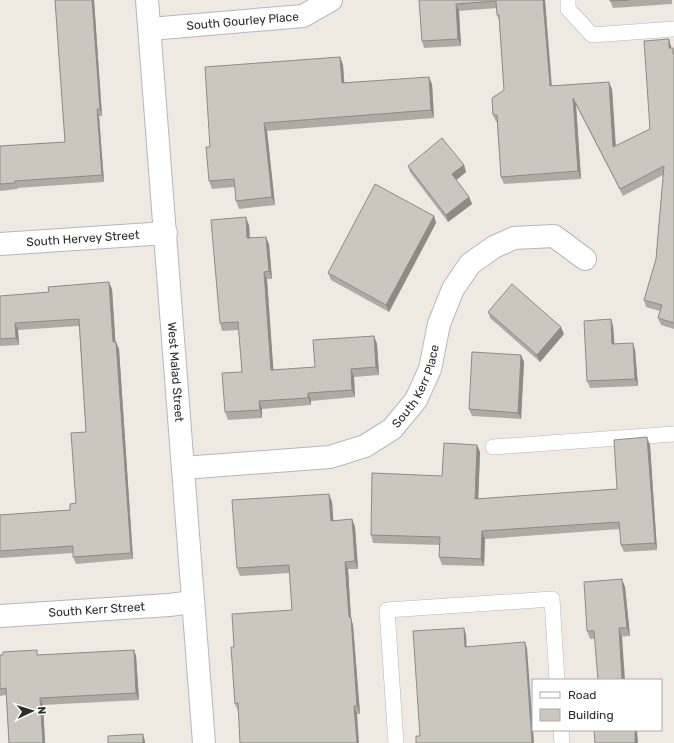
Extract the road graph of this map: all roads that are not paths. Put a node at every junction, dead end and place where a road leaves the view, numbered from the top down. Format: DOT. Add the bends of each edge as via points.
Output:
graph roads {
  1 [pos="147,0"];
  2 [pos="331,0"];
  3 [pos="568,0"];
  4 [pos="150,29"];
  5 [pos="674,29"];
  6 [pos="166,233"];
  7 [pos="0,244"];
  8 [pos="585,260"];
  9 [pos="674,434"];
  10 [pos="493,447"];
  11 [pos="183,468"];
  12 [pos="193,602"];
  13 [pos="0,616"];
  14 [pos="557,679"];
  15 [pos="561,731"];
  16 [pos="204,743"];
  17 [pos="396,743"];
  18 [pos="562,743"];
  1 -- 4 [label="street, West Malad Street"];
  2 -- 4 [label="street, South Gourley Place" via="303,16"];
  3 -- 5 [label="lane" via="568,9 592,35"];
  4 -- 6 [label="street, West Malad Street"];
  6 -- 7 [label="street, South Hervey Street"];
  6 -- 11 [label="street, West Malad Street"];
  8 -- 11 [label="street, South Kerr Place" via="554,236 514,238 494,247 470,264 450,296 439,324 430,369 416,400 392,429 365,446 330,457"];
  9 -- 10 [label="lane"];
  11 -- 12 [label="street, West Malad Street"];
  12 -- 13 [label="street, South Kerr Street"];
  12 -- 16 [label="street, West Malad Street"];
  14 -- 17 [label="lane" via="552,599 387,610"];
  15 -- 18 [label="lane"];
}
